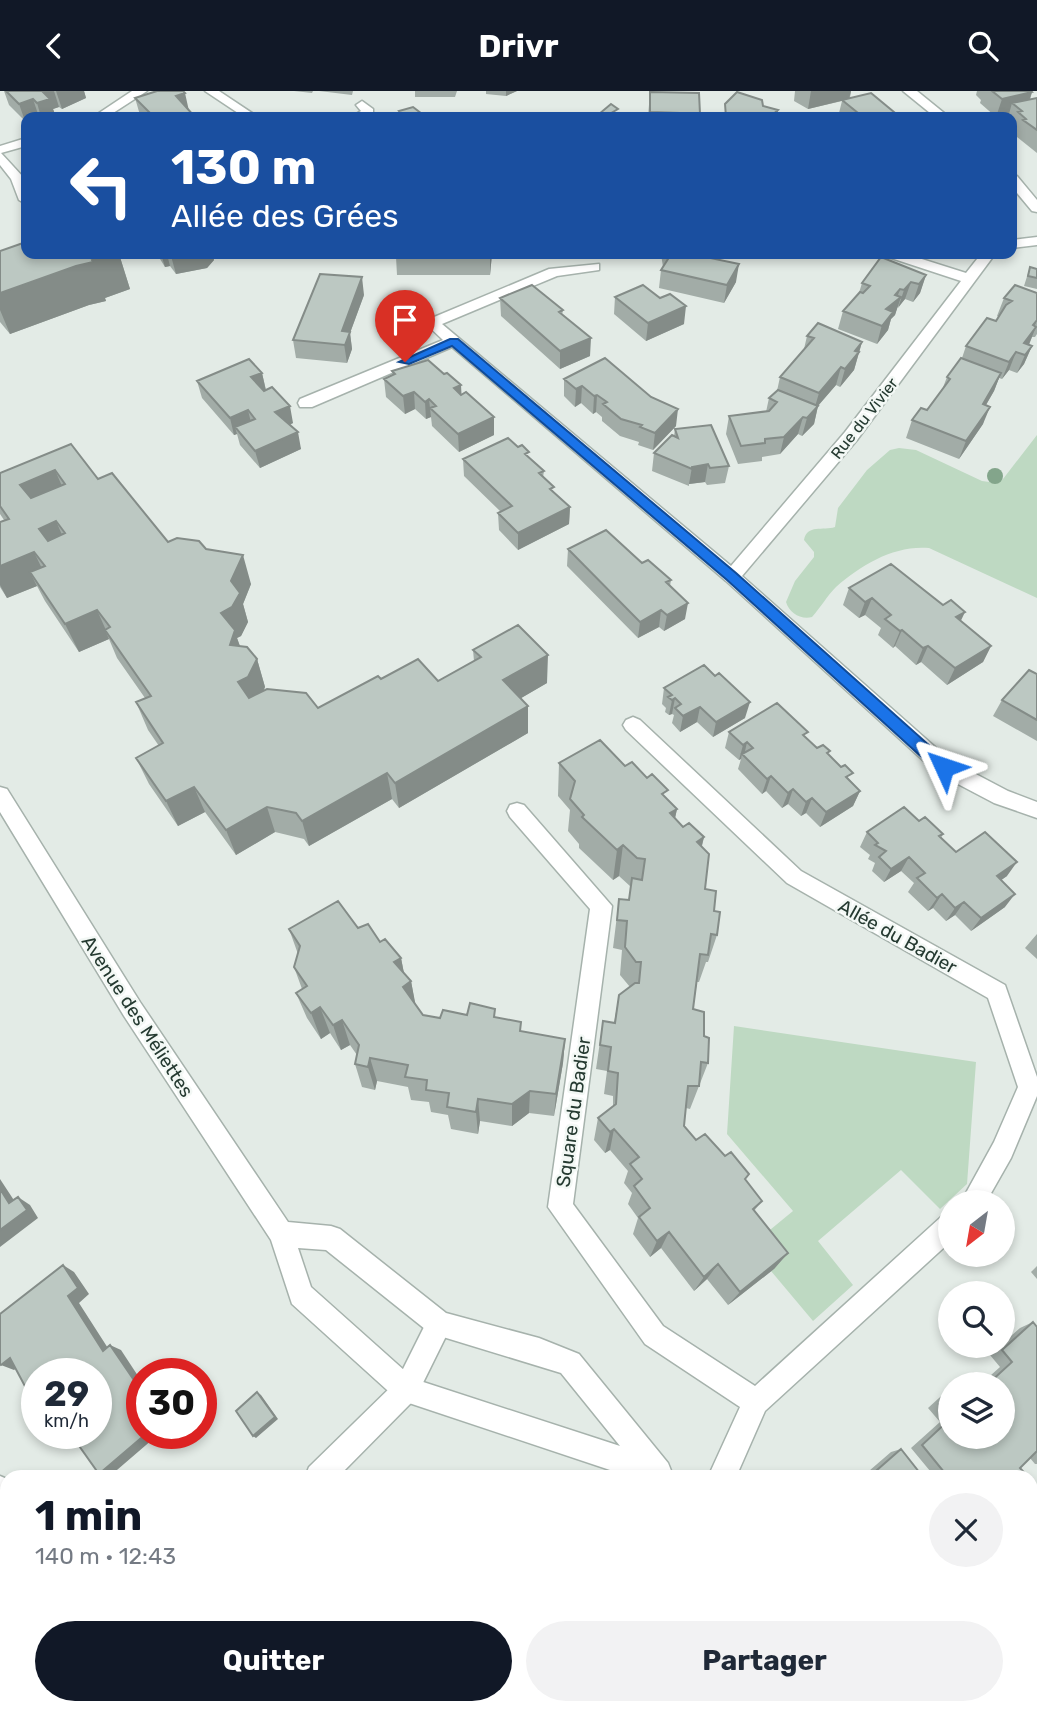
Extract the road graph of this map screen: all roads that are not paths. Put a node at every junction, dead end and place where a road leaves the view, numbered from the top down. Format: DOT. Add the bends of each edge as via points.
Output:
graph roads {
  1 [pos="141,91"];
  2 [pos="211,91"];
  3 [pos="909,91"];
  4 [pos="107,112"];
  5 [pos="244,112"];
  6 [pos="936,112"];
  7 [pos="21,144"];
  8 [pos="0,150"];
  9 [pos="0,157"];
  10 [pos="1017,184"];
  11 [pos="21,188"];
  12 [pos="1036,204"];
  13 [pos="1037,240"];
  14 [pos="1017,243"];
  15 [pos="908,259"];
  16 [pos="984,259"];
  17 [pos="594,267"];
  18 [pos="970,279"];
  19 [pos="454,341"];
  20 [pos="306,404"];
  21 [pos="732,577"];
  22 [pos="633,725"];
  23 [pos="0,795"];
  24 [pos="1037,810"];
  25 [pos="517,811"];
  26 [pos="980,1190"];
  27 [pos="281,1234"];
  28 [pos="938,1237"];
  29 [pos="439,1324"];
  30 [pos="406,1390"];
  31 [pos="756,1402"];
  32 [pos="325,1470"];
  33 [pos="645,1470"];
  34 [pos="656,1470"];
  35 [pos="725,1470"];
  1 -- 4 [label="street"];
  2 -- 5 [label="street"];
  3 -- 6 [label="street"];
  7 -- 8 [label="street"];
  9 -- 11 [label="street"];
  10 -- 12 [label="street"];
  13 -- 14 [label="street"];
  15 -- 18 [label="street"];
  16 -- 18 [label="street, Rue du Vivier"];
  17 -- 19 [label="street" via="554,272 432,323"];
  18 -- 21 [label="street, Rue du Vivier" via="851,436"];
  19 -- 20 [label="street"];
  19 -- 21 [label="street"];
  21 -- 24 [label="street" via="944,767"];
  22 -- 26 [label="street, Allée du Badier" via="794,877 997,992 1029,1087 1003,1150"];
  23 -- 27 [label="street, Avenue des Méliettes" via="132,1009"];
  25 -- 31 [label="street, Square du Badier" via="601,906 560,1207 654,1335"];
  27 -- 29 [label="street, Avenue des Méliettes" via="331,1238"];
  27 -- 30 [label="street, Avenue des Méliettes" via="301,1294"];
  28 -- 31 [label="street"];
  29 -- 30 [label="street"];
  29 -- 34 [label="street, Avenue des Méliettes" via="570,1363"];
  30 -- 32 [label="street"];
  30 -- 33 [label="street, Avenue des Méliettes"];
  31 -- 35 [label="street"];
}
